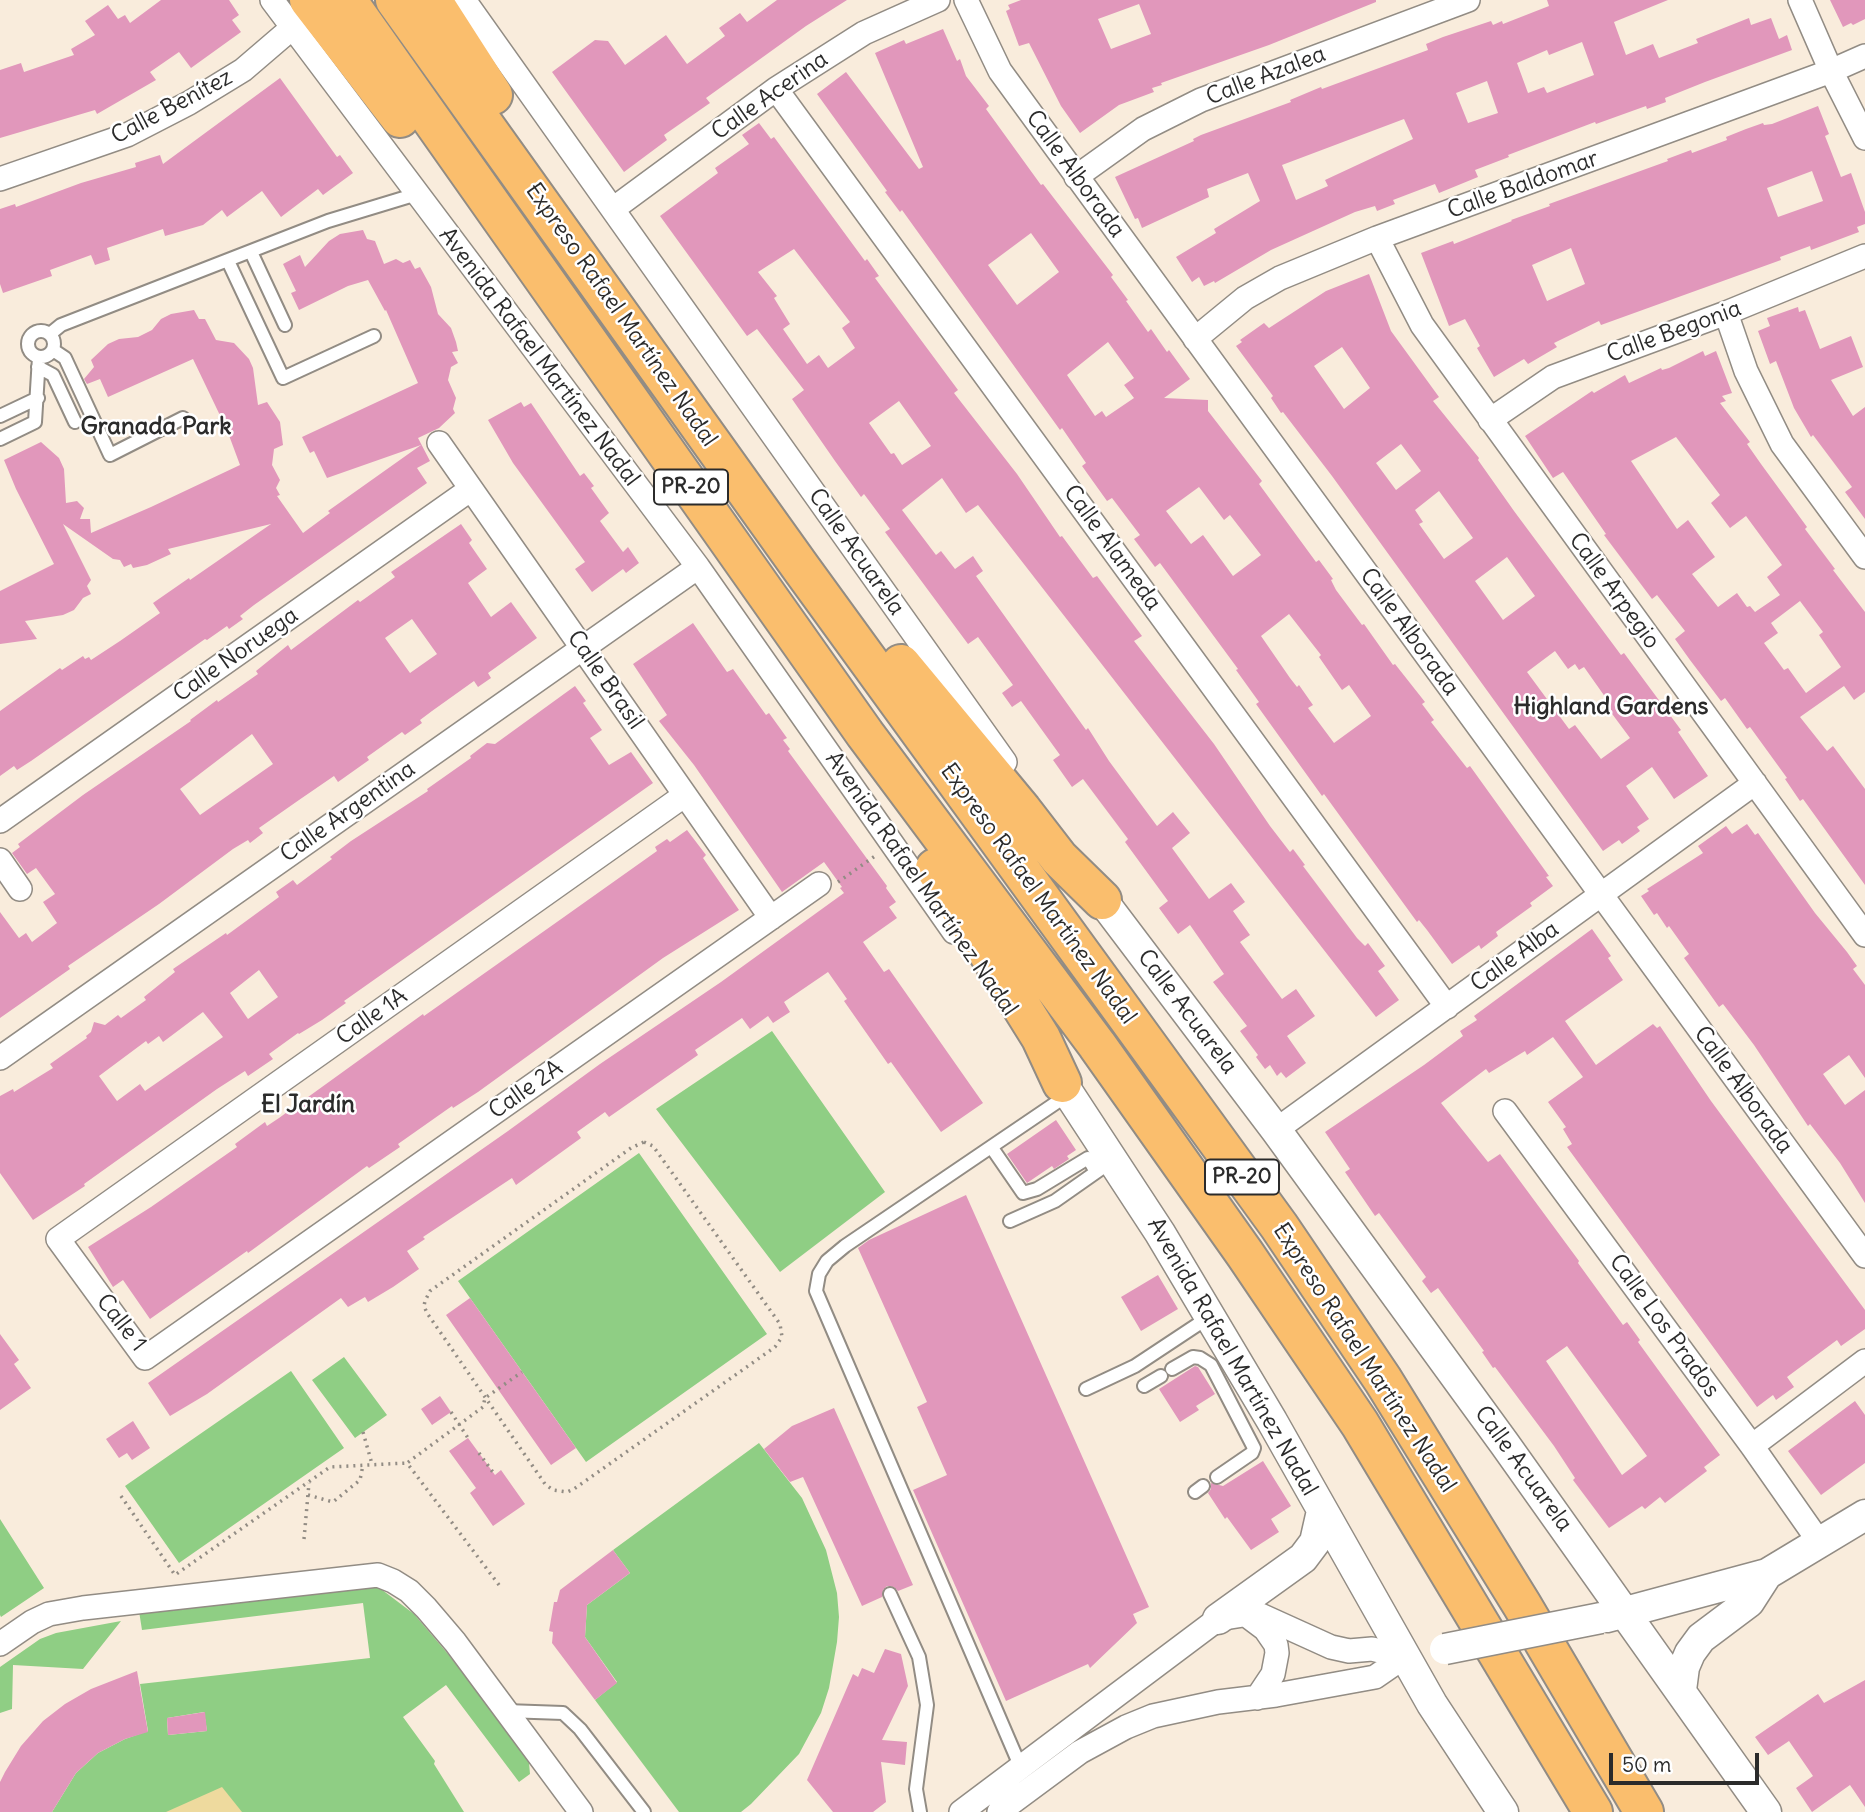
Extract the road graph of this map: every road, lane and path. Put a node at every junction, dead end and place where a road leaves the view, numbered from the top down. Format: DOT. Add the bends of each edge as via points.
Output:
graph roads {
  1 [pos="272,0"];
  2 [pos="347,0"];
  3 [pos="395,0"];
  4 [pos="432,0"];
  5 [pos="464,0"];
  6 [pos="938,0"];
  7 [pos="966,0"];
  8 [pos="1468,0"];
  9 [pos="1800,0"];
  10 [pos="300,14"];
  11 [pos="1865,56"];
  12 [pos="1831,71"];
  13 [pos="776,89"];
  14 [pos="1865,138"];
  15 [pos="1076,177"];
  16 [pos="0,178"];
  17 [pos="416,194"];
  18 [pos="612,209"];
  19 [pos="551,216"];
  20 [pos="1377,238"];
  21 [pos="517,241"];
  22 [pos="251,252"];
  23 [pos="1865,256"];
  24 [pos="228,261"];
  25 [pos="1726,313"];
  26 [pos="285,325"];
  27 [pos="51,334"];
  28 [pos="374,336"];
  29 [pos="1195,339"];
  30 [pos="53,351"];
  31 [pos="38,362"];
  32 [pos="38,398"];
  33 [pos="0,416"];
  34 [pos="183,418"];
  35 [pos="1490,420"];
  36 [pos="75,422"];
  37 [pos="0,439"];
  38 [pos="439,443"];
  39 [pos="471,489"];
  40 [pos="1865,557"];
  41 [pos="698,566"];
  42 [pos="801,568"];
  43 [pos="582,646"];
  44 [pos="864,734"];
  45 [pos="1755,783"];
  46 [pos="685,795"];
  47 [pos="0,821"];
  48 [pos="892,843"];
  49 [pos="0,860"];
  50 [pos="819,884"];
  51 [pos="20,889"];
  52 [pos="1601,895"];
  53 [pos="1102,900"];
  54 [pos="771,918"];
  55 [pos="1865,935"];
  56 [pos="1447,1007"];
  57 [pos="0,1058"];
  58 [pos="1065,1088"];
  59 [pos="1505,1111"];
  60 [pos="1276,1129"];
  61 [pos="992,1147"];
  62 [pos="1105,1166"];
  63 [pos="1010,1221"];
  64 [pos="58,1239"];
  65 [pos="1865,1256"];
  66 [pos="232,1297"];
  67 [pos="1209,1317"];
  68 [pos="1865,1361"];
  69 [pos="522,1372"];
  70 [pos="1144,1386"];
  71 [pos="1086,1389"];
  72 [pos="485,1398"];
  73 [pos="451,1412"];
  74 [pos="459,1425"];
  75 [pos="363,1432"];
  76 [pos="468,1438"];
  77 [pos="1752,1446"];
  78 [pos="479,1454"];
  79 [pos="407,1462"];
  80 [pos="372,1464"];
  81 [pos="363,1465"];
  82 [pos="495,1475"];
  83 [pos="1217,1477"];
  84 [pos="309,1483"];
  85 [pos="308,1495"];
  86 [pos="121,1496"];
  87 [pos="1322,1511"];
  88 [pos="1865,1515"];
  89 [pos="304,1539"];
  90 [pos="1820,1543"];
  91 [pos="1767,1574"];
  92 [pos="499,1585"];
  93 [pos="890,1594"];
  94 [pos="1614,1616"];
  95 [pos="1230,1617"];
  96 [pos="0,1644"];
  97 [pos="1404,1657"];
  98 [pos="1681,1690"];
  99 [pos="1256,1698"];
  100 [pos="506,1711"];
  101 [pos="1021,1768"];
  102 [pos="581,1812"];
  103 [pos="644,1812"];
  104 [pos="920,1812"];
  105 [pos="961,1812"];
  106 [pos="999,1812"];
  107 [pos="1503,1812"];
  108 [pos="1593,1812"];
  109 [pos="1644,1812"];
  110 [pos="1766,1812"];
  1 -- 10 [label="street, Avenida Rafael Martínez Nadal"];
  2 -- 21 [label="highway, Expreso Rafael Martínez Nadal / PR-20"];
  3 -- 19 [label="highway, Expreso Rafael Martínez Nadal / PR-20"];
  4 -- 19 [label="highway" via="505,112"];
  5 -- 18 [label="street"];
  6 -- 13 [label="street, Calle Acerina" via="864,33"];
  7 -- 15 [label="street, Calle Alborada" via="1000,71"];
  8 -- 15 [label="street, Calle Azalea" via="1201,100 1143,130"];
  9 -- 12 [label="street"];
  10 -- 16 [label="street, Calle Benítez" via="243,70 189,103 127,135"];
  10 -- 17 [label="street, Avenida Rafael Martínez Nadal"];
  10 -- 21 [label="highway" via="432,160"];
  11 -- 12 [label="street, Calle Baldomar"];
  12 -- 14 [label="street"];
  12 -- 20 [label="street, Calle Baldomar"];
  13 -- 18 [label="street, Calle Acerina"];
  13 -- 56 [label="street, Calle Alameda"];
  15 -- 29 [label="street, Calle Alborada"];
  17 -- 22 [label="lane"];
  17 -- 41 [label="street, Avenida Rafael Martínez Nadal"];
  18 -- 53 [label="street, Calle Acuarela"];
  19 -- 42 [label="highway, Expreso Rafael Martínez Nadal / PR-20"];
  20 -- 29 [label="street, Calle Baldomar" via="1280,278 1245,298"];
  20 -- 35 [label="street, Calle Arpegio" via="1422,325"];
  21 -- 44 [label="highway, Expreso Rafael Martínez Nadal / PR-20"];
  22 -- 24 [label="lane"];
  22 -- 26 [label="lane"];
  23 -- 25 [label="street, Calle Begonia"];
  24 -- 27 [label="lane" via="61,325"];
  24 -- 28 [label="lane" via="283,378"];
  25 -- 35 [label="street, Calle Begonia" via="1553,377"];
  25 -- 40 [label="street" via="1745,371 1782,444"];
  27 -- 30 [label="lane"];
  27 -- 31 [label="lane" via="43,331 31,336 29,349"];
  29 -- 52 [label="street, Calle Alborada"];
  30 -- 31 [label="lane"];
  30 -- 34 [label="lane" via="65,358 110,455"];
  31 -- 32 [label="lane"];
  31 -- 36 [label="lane" via="53,375"];
  32 -- 33 [label="lane"];
  32 -- 37 [label="lane" via="35,422"];
  35 -- 45 [label="street, Calle Arpegio"];
  38 -- 39 [label="street, Calle Brasil"];
  39 -- 43 [label="street, Calle Brasil"];
  39 -- 47 [label="street, Calle Noruega"];
  41 -- 43 [label="street, Calle Argentina"];
  41 -- 48 [label="street, Avenida Rafael Martínez Nadal"];
  42 -- 53 [label="highway" via="897,658 1059,858"];
  42 -- 109 [label="highway, Expreso Rafael Martínez Nadal / PR-20" via="1279,1226 1383,1380"];
  43 -- 46 [label="street, Calle Brasil"];
  43 -- 57 [label="street, Calle Argentina"];
  44 -- 58 [label="highway" via="899,811 1041,1038"];
  44 -- 108 [label="highway, Expreso Rafael Martínez Nadal / PR-20" via="1097,1045 1261,1276 1360,1424"];
  45 -- 52 [label="street, Calle Alba"];
  45 -- 55 [label="street, Calle Arpegio"];
  46 -- 54 [label="street, Calle Brasil"];
  46 -- 64 [label="street, Calle 1A"];
  48 -- 50 [label="path" via="835,884"];
  48 -- 58 [label="street, Avenida Rafael Martínez Nadal"];
  49 -- 51 [label="street"];
  50 -- 54 [label="street, Calle 2A"];
  52 -- 56 [label="street, Calle Alba"];
  52 -- 65 [label="street, Calle Alborada"];
  53 -- 60 [label="street, Calle Acuarela"];
  54 -- 66 [label="street, Calle 2A"];
  56 -- 60 [label="street, Calle Alba"];
  58 -- 61 [label="lane"];
  58 -- 62 [label="street, Avenida Rafael Martínez Nadal"];
  59 -- 77 [label="street, Calle Los Prados"];
  60 -- 94 [label="street, Calle Acuarela"];
  61 -- 62 [label="lane" via="1023,1193 1088,1158"];
  61 -- 101 [label="lane" via="845,1246 818,1274 816,1291"];
  62 -- 63 [label="lane" via="1055,1201"];
  62 -- 67 [label="street, Avenida Rafael Martínez Nadal" via="1160,1233"];
  64 -- 66 [label="street, Calle 1" via="145,1359"];
  67 -- 71 [label="lane" via="1135,1366"];
  67 -- 87 [label="street, Avenida Rafael Martínez Nadal"];
  68 -- 77 [label="street"];
  69 -- 72 [label="path"];
  70 -- 83 [label="lane" via="1193,1357 1205,1360 1216,1371 1254,1448"];
  72 -- 72 [label="path" via="545,1484 567,1492 775,1346 782,1337 780,1324 653,1146 644,1142 427,1295 427,1313"];
  72 -- 74 [label="path" via="482,1407"];
  73 -- 74 [label="path"];
  74 -- 76 [label="path"];
  74 -- 79 [label="path"];
  75 -- 80 [label="path"];
  77 -- 90 [label="street, Calle Los Prados"];
  78 -- 82 [label="path"];
  79 -- 80 [label="path"];
  79 -- 92 [label="path"];
  80 -- 81 [label="path"];
  81 -- 84 [label="path" via="330,1467"];
  81 -- 85 [label="path" via="360,1480 333,1503"];
  84 -- 85 [label="path"];
  84 -- 86 [label="path" via="175,1575"];
  85 -- 89 [label="path"];
  87 -- 95 [label="street" via="1315,1542 1303,1558"];
  87 -- 97 [label="street, Avenida Rafael Martínez Nadal"];
  88 -- 90 [label="street"];
  90 -- 91 [label="street"];
  91 -- 94 [label="street"];
  91 -- 98 [label="street" via="1749,1602 1701,1638 1684,1667"];
  93 -- 104 [label="lane" via="919,1657 927,1705 916,1789"];
  94 -- 97 [label="street, bridge"];
  94 -- 98 [label="street, Calle Acuarela"];
  95 -- 97 [label="street" via="1256,1613 1331,1647 1372,1649"];
  95 -- 99 [label="street" via="1257,1622 1276,1645 1273,1674"];
  95 -- 101 [label="street"];
  96 -- 100 [label="street" via="49,1614 378,1575 420,1601"];
  97 -- 99 [label="street" via="1376,1677"];
  97 -- 107 [label="street, Avenida Rafael Martínez Nadal"];
  98 -- 110 [label="street, Calle Acuarela"];
  99 -- 106 [label="street" via="1174,1711 1126,1727 1080,1752"];
  100 -- 102 [label="street"];
  100 -- 103 [label="lane" via="563,1713"];
  101 -- 105 [label="street"];
}
